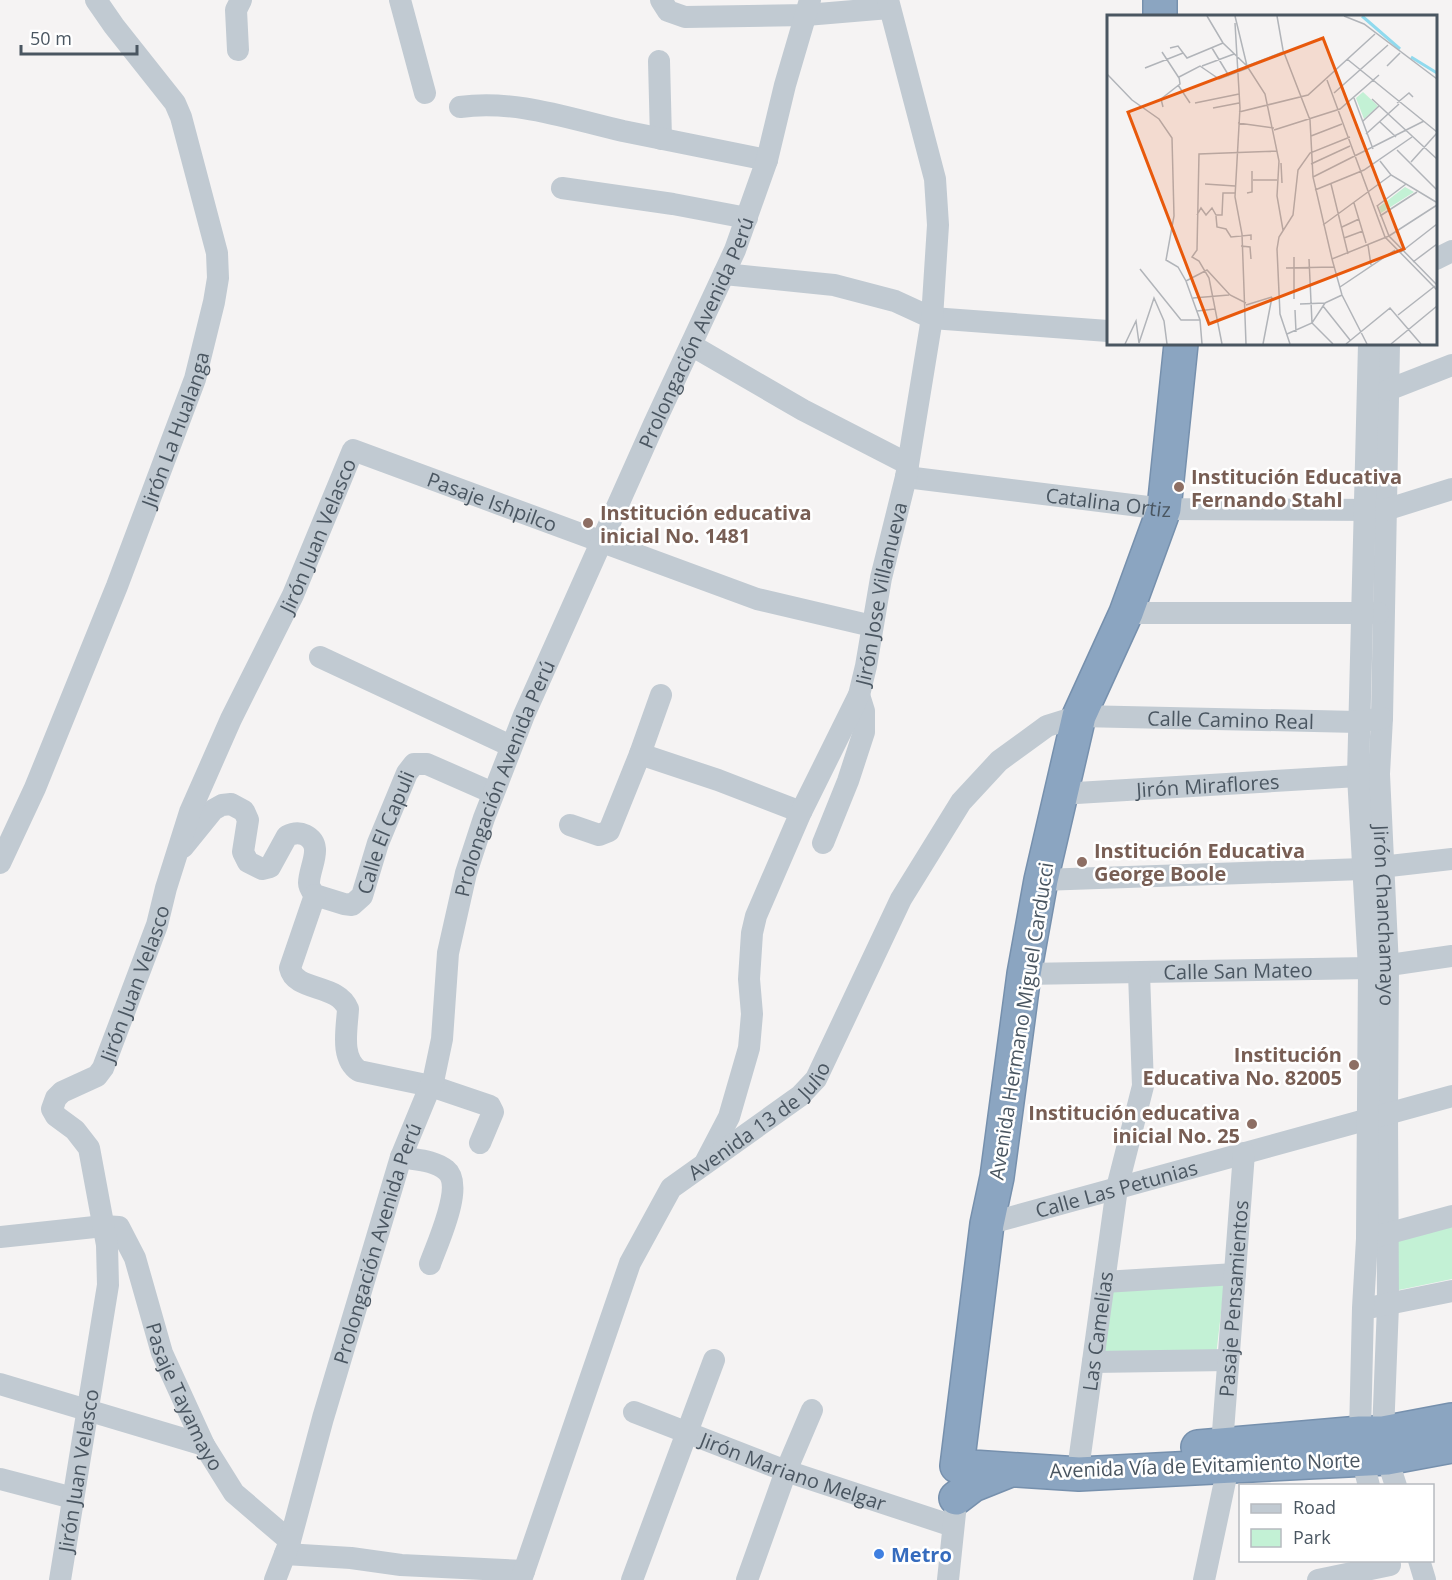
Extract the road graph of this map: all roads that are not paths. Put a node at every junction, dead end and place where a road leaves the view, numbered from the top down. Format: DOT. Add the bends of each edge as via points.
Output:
graph roads {
  1 [pos="96,0"];
  2 [pos="241,0"];
  3 [pos="400,0"];
  4 [pos="662,0"];
  5 [pos="889,4"];
  6 [pos="743,8"];
  7 [pos="808,8"];
  8 [pos="238,50"];
  9 [pos="659,60"];
  10 [pos="425,93"];
  11 [pos="460,107"];
  12 [pos="661,139"];
  13 [pos="767,160"];
  14 [pos="562,188"];
  15 [pos="747,218"];
  16 [pos="1452,251"];
  17 [pos="1437,258"];
  18 [pos="724,274"];
  19 [pos="932,318"];
  20 [pos="1107,331"];
  21 [pos="691,345"];
  22 [pos="1181,345"];
  23 [pos="1370,345"];
  24 [pos="1389,345"];
  25 [pos="1452,365"];
  26 [pos="1388,390"];
  27 [pos="353,450"];
  28 [pos="907,471"];
  29 [pos="1452,489"];
  30 [pos="1164,509"];
  31 [pos="1375,510"];
  32 [pos="603,541"];
  33 [pos="1126,613"];
  34 [pos="1372,613"];
  35 [pos="872,626"];
  36 [pos="320,657"];
  37 [pos="661,695"];
  38 [pos="859,695"];
  39 [pos="1079,716"];
  40 [pos="1382,718"];
  41 [pos="1358,722"];
  42 [pos="512,746"];
  43 [pos="640,754"];
  44 [pos="1358,776"];
  45 [pos="493,793"];
  46 [pos="1060,794"];
  47 [pos="801,812"];
  48 [pos="570,825"];
  49 [pos="823,843"];
  50 [pos="177,856"];
  51 [pos="1452,859"];
  52 [pos="0,863"];
  53 [pos="1373,868"];
  54 [pos="1041,880"];
  55 [pos="315,895"];
  56 [pos="1452,956"];
  57 [pos="1378,968"];
  58 [pos="1139,973"];
  59 [pos="1024,974"];
  60 [pos="431,1086"];
  61 [pos="1452,1096"];
  62 [pos="1378,1116"];
  63 [pos="480,1143"];
  64 [pos="1244,1153"];
  65 [pos="401,1157"];
  66 [pos="704,1165"];
  67 [pos="1117,1188"];
  68 [pos="1452,1216"];
  69 [pos="987,1224"];
  70 [pos="111,1227"];
  71 [pos="0,1237"];
  72 [pos="1378,1237"];
  73 [pos="430,1264"];
  74 [pos="1235,1275"];
  75 [pos="1104,1282"];
  76 [pos="1452,1291"];
  77 [pos="1388,1305"];
  78 [pos="1363,1308"];
  79 [pos="714,1360"];
  80 [pos="1228,1360"];
  81 [pos="1093,1362"];
  82 [pos="0,1384"];
  83 [pos="86,1409"];
  84 [pos="812,1410"];
  85 [pos="634,1412"];
  86 [pos="1452,1420"];
  87 [pos="688,1434"];
  88 [pos="204,1445"];
  89 [pos="1452,1446"];
  90 [pos="1225,1456"];
  91 [pos="1376,1459"];
  92 [pos="1079,1465"];
  93 [pos="786,1471"];
  94 [pos="958,1474"];
  95 [pos="0,1479"];
  96 [pos="73,1498"];
  97 [pos="288,1548"];
  98 [pos="1420,1562"];
  99 [pos="1392,1569"];
  100 [pos="472,1574"];
  101 [pos="523,1575"];
  102 [pos="60,1580"];
  103 [pos="275,1580"];
  104 [pos="632,1580"];
  105 [pos="747,1580"];
  106 [pos="948,1580"];
  107 [pos="1204,1580"];
  108 [pos="1318,1580"];
  109 [pos="1425,1580"];
  1 -- 52 [label="street, Jirón La Hualanga" via="175,103 218,253 218,278 195,379 117,586"];
  2 -- 8 [label="street" via="236,10"];
  3 -- 10 [label="street"];
  4 -- 6 [label="street" via="668,11 680,17"];
  5 -- 7 [label="street"];
  5 -- 19 [label="street, Jirón Jose Villanueva" via="935,179 938,225"];
  6 -- 7 [label="street"];
  7 -- 13 [label="street, Prolongación Avenida Perú"];
  9 -- 12 [label="street"];
  11 -- 12 [label="street" via="511,106"];
  12 -- 13 [label="street"];
  13 -- 15 [label="street, Prolongación Avenida Perú"];
  14 -- 15 [label="street"];
  15 -- 18 [label="street, Prolongación Avenida Perú"];
  16 -- 17 [label="street"];
  18 -- 19 [label="street" via="834,285 895,301"];
  18 -- 21 [label="street, Prolongación Avenida Perú"];
  19 -- 20 [label="street"];
  19 -- 28 [label="street, Jirón Jose Villanueva"];
  21 -- 28 [label="street"];
  21 -- 32 [label="street, Prolongación Avenida Perú"];
  22 -- 30 [label="highway, Avenida Hermano Miguel Carducci"];
  23 -- 31 [label="street, Jirón Chanchamayo"];
  24 -- 26 [label="street, Jirón Chanchamayo"];
  25 -- 26 [label="street"];
  26 -- 31 [label="street, Jirón Chanchamayo"];
  27 -- 32 [label="street, Pasaje Ishpilco"];
  27 -- 50 [label="street, Jirón Juan Velasco" via="293,595 231,718 190,812"];
  28 -- 30 [label="street, Catalina Ortiz"];
  28 -- 35 [label="street, Jirón Jose Villanueva"];
  29 -- 31 [label="street, Catalina Ortiz"];
  30 -- 31 [label="street, Catalina Ortiz"];
  30 -- 33 [label="highway, Avenida Hermano Miguel Carducci"];
  31 -- 34 [label="street, Jirón Chanchamayo"];
  32 -- 35 [label="street, Pasaje Ishpilco" via="757,599"];
  32 -- 42 [label="street, Prolongación Avenida Perú"];
  33 -- 34 [label="street"];
  33 -- 39 [label="highway, Avenida Hermano Miguel Carducci"];
  34 -- 40 [label="street, Jirón Chanchamayo"];
  34 -- 41 [label="street, Jirón Chanchamayo"];
  35 -- 38 [label="street, Jirón Jose Villanueva"];
  36 -- 42 [label="street"];
  37 -- 43 [label="street"];
  38 -- 47 [label="street, Jirón Jose Villanueva"];
  38 -- 49 [label="street" via="864,732"];
  39 -- 41 [label="street, Calle Camino Real"];
  39 -- 46 [label="highway, Avenida Hermano Miguel Carducci"];
  39 -- 66 [label="street, Avenida 13 de Julio" via="1047,726 999,761 961,802 902,899 816,1079 800,1096"];
  40 -- 41 [label="street, Calle Camino Real"];
  40 -- 53 [label="street, Jirón Chanchamayo"];
  41 -- 44 [label="street, Jirón Chanchamayo"];
  42 -- 45 [label="street, Prolongación Avenida Perú"];
  43 -- 47 [label="street"];
  43 -- 48 [label="street" via="609,831 599,835"];
  44 -- 46 [label="street, Jirón Miraflores"];
  44 -- 53 [label="street, Jirón Chanchamayo"];
  45 -- 55 [label="street, Calle El Capuli" via="427,764 414,765 407,773 378,843 359,900 348,905"];
  45 -- 60 [label="street, Prolongación Avenida Perú" via="466,873 448,953 442,1039"];
  46 -- 54 [label="highway, Avenida Hermano Miguel Carducci"];
  47 -- 66 [label="street, Jirón Jose Villanueva" via="756,916 749,979 749,1048 729,1117"];
  50 -- 55 [label="street" via="213,810 222,805 236,806 248,820 244,856 255,867 270,867 287,837 297,833 310,838 315,851 309,882"];
  50 -- 70 [label="street, Jirón Juan Velasco" via="157,925 103,1068 97,1076 62,1092 53,1106 56,1116 75,1130 89,1148"];
  51 -- 53 [label="street"];
  53 -- 54 [label="street"];
  53 -- 57 [label="street, Jirón Chanchamayo"];
  54 -- 59 [label="highway, Avenida Hermano Miguel Carducci"];
  55 -- 60 [label="street" via="290,972 309,985 339,996 346,1004 347,1054 354,1068"];
  56 -- 57 [label="street, Calle San Mateo"];
  57 -- 58 [label="street, Calle San Mateo"];
  57 -- 62 [label="street, Jirón Chanchamayo"];
  58 -- 59 [label="street, Calle San Mateo"];
  58 -- 67 [label="street, Las Camelias" via="1143,1086"];
  59 -- 69 [label="highway, Avenida Hermano Miguel Carducci" via="997,1177"];
  60 -- 63 [label="street" via="490,1106 493,1112"];
  60 -- 65 [label="street, Prolongación Avenida Perú"];
  61 -- 62 [label="street, Calle Las Petunias"];
  62 -- 64 [label="street, Calle Las Petunias"];
  62 -- 72 [label="street, Jirón Chanchamayo"];
  64 -- 67 [label="street, Calle Las Petunias"];
  64 -- 74 [label="street, Pasaje Pensamientos"];
  65 -- 73 [label="street" via="440,1166 453,1181 453,1197"];
  65 -- 97 [label="street, Prolongación Avenida Perú"];
  66 -- 101 [label="street, Avenida 13 de Julio" via="672,1188 630,1263"];
  67 -- 69 [label="street, Calle Las Petunias"];
  67 -- 75 [label="street, Las Camelias"];
  68 -- 72 [label="street"];
  69 -- 94 [label="highway, Avenida Hermano Miguel Carducci"];
  70 -- 71 [label="street"];
  70 -- 83 [label="street, Jirón Juan Velasco" via="107,1245 108,1285"];
  70 -- 88 [label="street, Pasaje Tayamayo" via="135,1258 162,1353"];
  72 -- 77 [label="street, Jirón Chanchamayo"];
  72 -- 78 [label="street, Jirón Chanchamayo"];
  74 -- 75 [label="street"];
  74 -- 80 [label="street, Pasaje Pensamientos"];
  75 -- 81 [label="street, Las Camelias"];
  76 -- 77 [label="street"];
  77 -- 78 [label="street"];
  77 -- 91 [label="street, Jirón Chanchamayo"];
  78 -- 91 [label="street, Jirón Chanchamayo"];
  79 -- 87 [label="street"];
  80 -- 81 [label="street"];
  80 -- 90 [label="street, Pasaje Pensamientos"];
  81 -- 92 [label="street, Las Camelias"];
  82 -- 83 [label="street"];
  83 -- 88 [label="street"];
  83 -- 96 [label="street, Jirón Juan Velasco"];
  84 -- 93 [label="street"];
  85 -- 87 [label="street, Jirón Mariano Melgar"];
  86 -- 91 [label="highway, Avenida Vía de Evitamiento Norte"];
  87 -- 93 [label="street, Jirón Mariano Melgar"];
  87 -- 104 [label="street"];
  88 -- 97 [label="street, Pasaje Tayamayo" via="234,1493"];
  89 -- 91 [label="highway, Avenida Vía de Evitamiento Norte"];
  90 -- 91 [label="highway, Avenida Vía de Evitamiento Norte"];
  90 -- 92 [label="highway, Avenida Vía de Evitamiento Norte"];
  90 -- 107 [label="street, Pasaje Pensamientos"];
  92 -- 94 [label="highway, Avenida Vía de Evitamiento Norte" via="1010,1464"];
  93 -- 94 [label="street, Jirón Mariano Melgar"];
  93 -- 105 [label="street"];
  94 -- 106 [label="street"];
  95 -- 96 [label="street"];
  96 -- 102 [label="street, Jirón Juan Velasco"];
  97 -- 100 [label="street"];
  97 -- 103 [label="street, Prolongación Avenida Perú"];
  98 -- 109 [label="street"];
  99 -- 108 [label="street"];
  100 -- 101 [label="street"];
}
